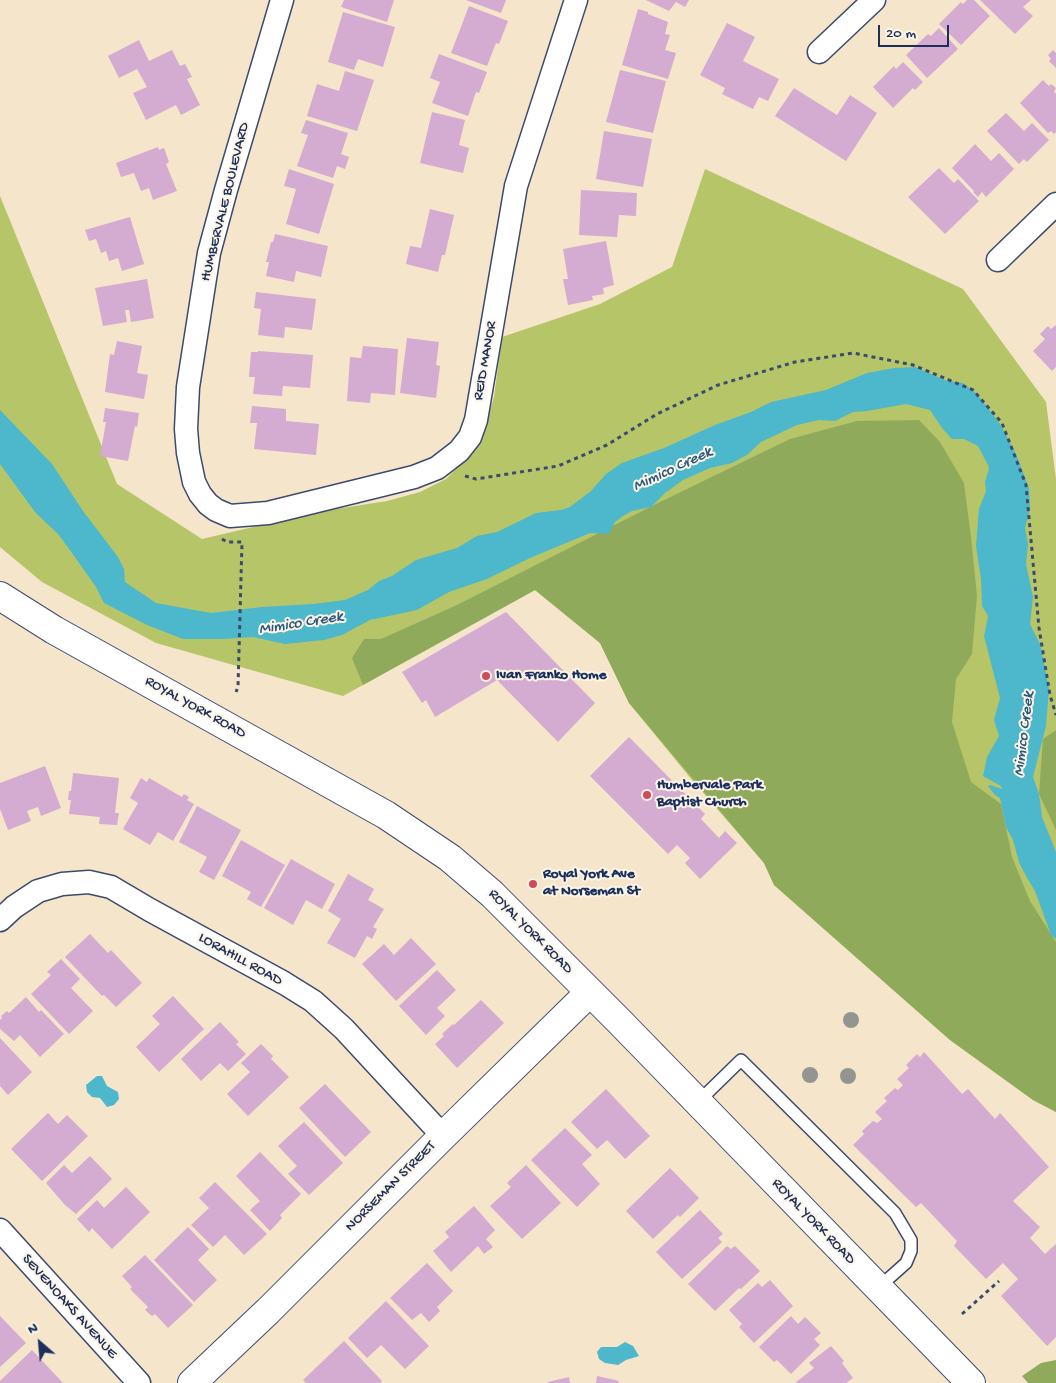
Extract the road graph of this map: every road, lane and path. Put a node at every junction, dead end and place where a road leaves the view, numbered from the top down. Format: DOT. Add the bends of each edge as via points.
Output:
graph roads {
  1 [pos="282,0"];
  2 [pos="576,0"];
  3 [pos="874,0"];
  4 [pos="819,52"];
  5 [pos="1056,204"];
  6 [pos="998,260"];
  7 [pos="437,468"];
  8 [pos="200,494"];
  9 [pos="232,542"];
  10 [pos="0,596"];
  11 [pos="236,692"];
  12 [pos="1056,715"];
  13 [pos="0,920"];
  14 [pos="590,992"];
  15 [pos="698,1102"];
  16 [pos="443,1136"];
  17 [pos="0,1230"];
  18 [pos="999,1280"];
  19 [pos="878,1288"];
  20 [pos="962,1314"];
  21 [pos="139,1383"];
  22 [pos="192,1383"];
  23 [pos="971,1383"];
  1 -- 8 [label="street, HUMBERVALE BOULEVARD" via="209,253 187,413 188,453"];
  2 -- 7 [label="street, REID MANOR" via="516,186 476,420 470,437 459,451"];
  3 -- 4 [label="street"];
  5 -- 6 [label="street"];
  7 -- 8 [label="street, REID MANOR" via="414,477 246,516 230,516 216,510"];
  7 -- 12 [label="path" via="476,479 558,466 608,445 657,414 718,384 795,362 853,353 912,365 973,390 1002,424 1026,485 1039,628"];
  9 -- 11 [label="path" via="242,542"];
  10 -- 14 [label="main road, ROYAL YORK ROAD" via="54,630 386,815 450,858 498,899"];
  13 -- 16 [label="street, LORAHILL ROAD" via="38,891 62,884 88,882 111,887 313,1001 344,1029"];
  14 -- 15 [label="main road, ROYAL YORK ROAD"];
  14 -- 16 [label="main road, NORSEMAN STREET"];
  15 -- 19 [label="main road, ROYAL YORK ROAD"];
  15 -- 19 [label="lane" via="741,1060 895,1212 911,1240 911,1251 906,1263"];
  16 -- 22 [label="main road, NORSEMAN STREET"];
  17 -- 21 [label="street, SEVENOAKS AVENUE"];
  18 -- 20 [label="path"];
  19 -- 23 [label="main road, ROYAL YORK ROAD"];
}
